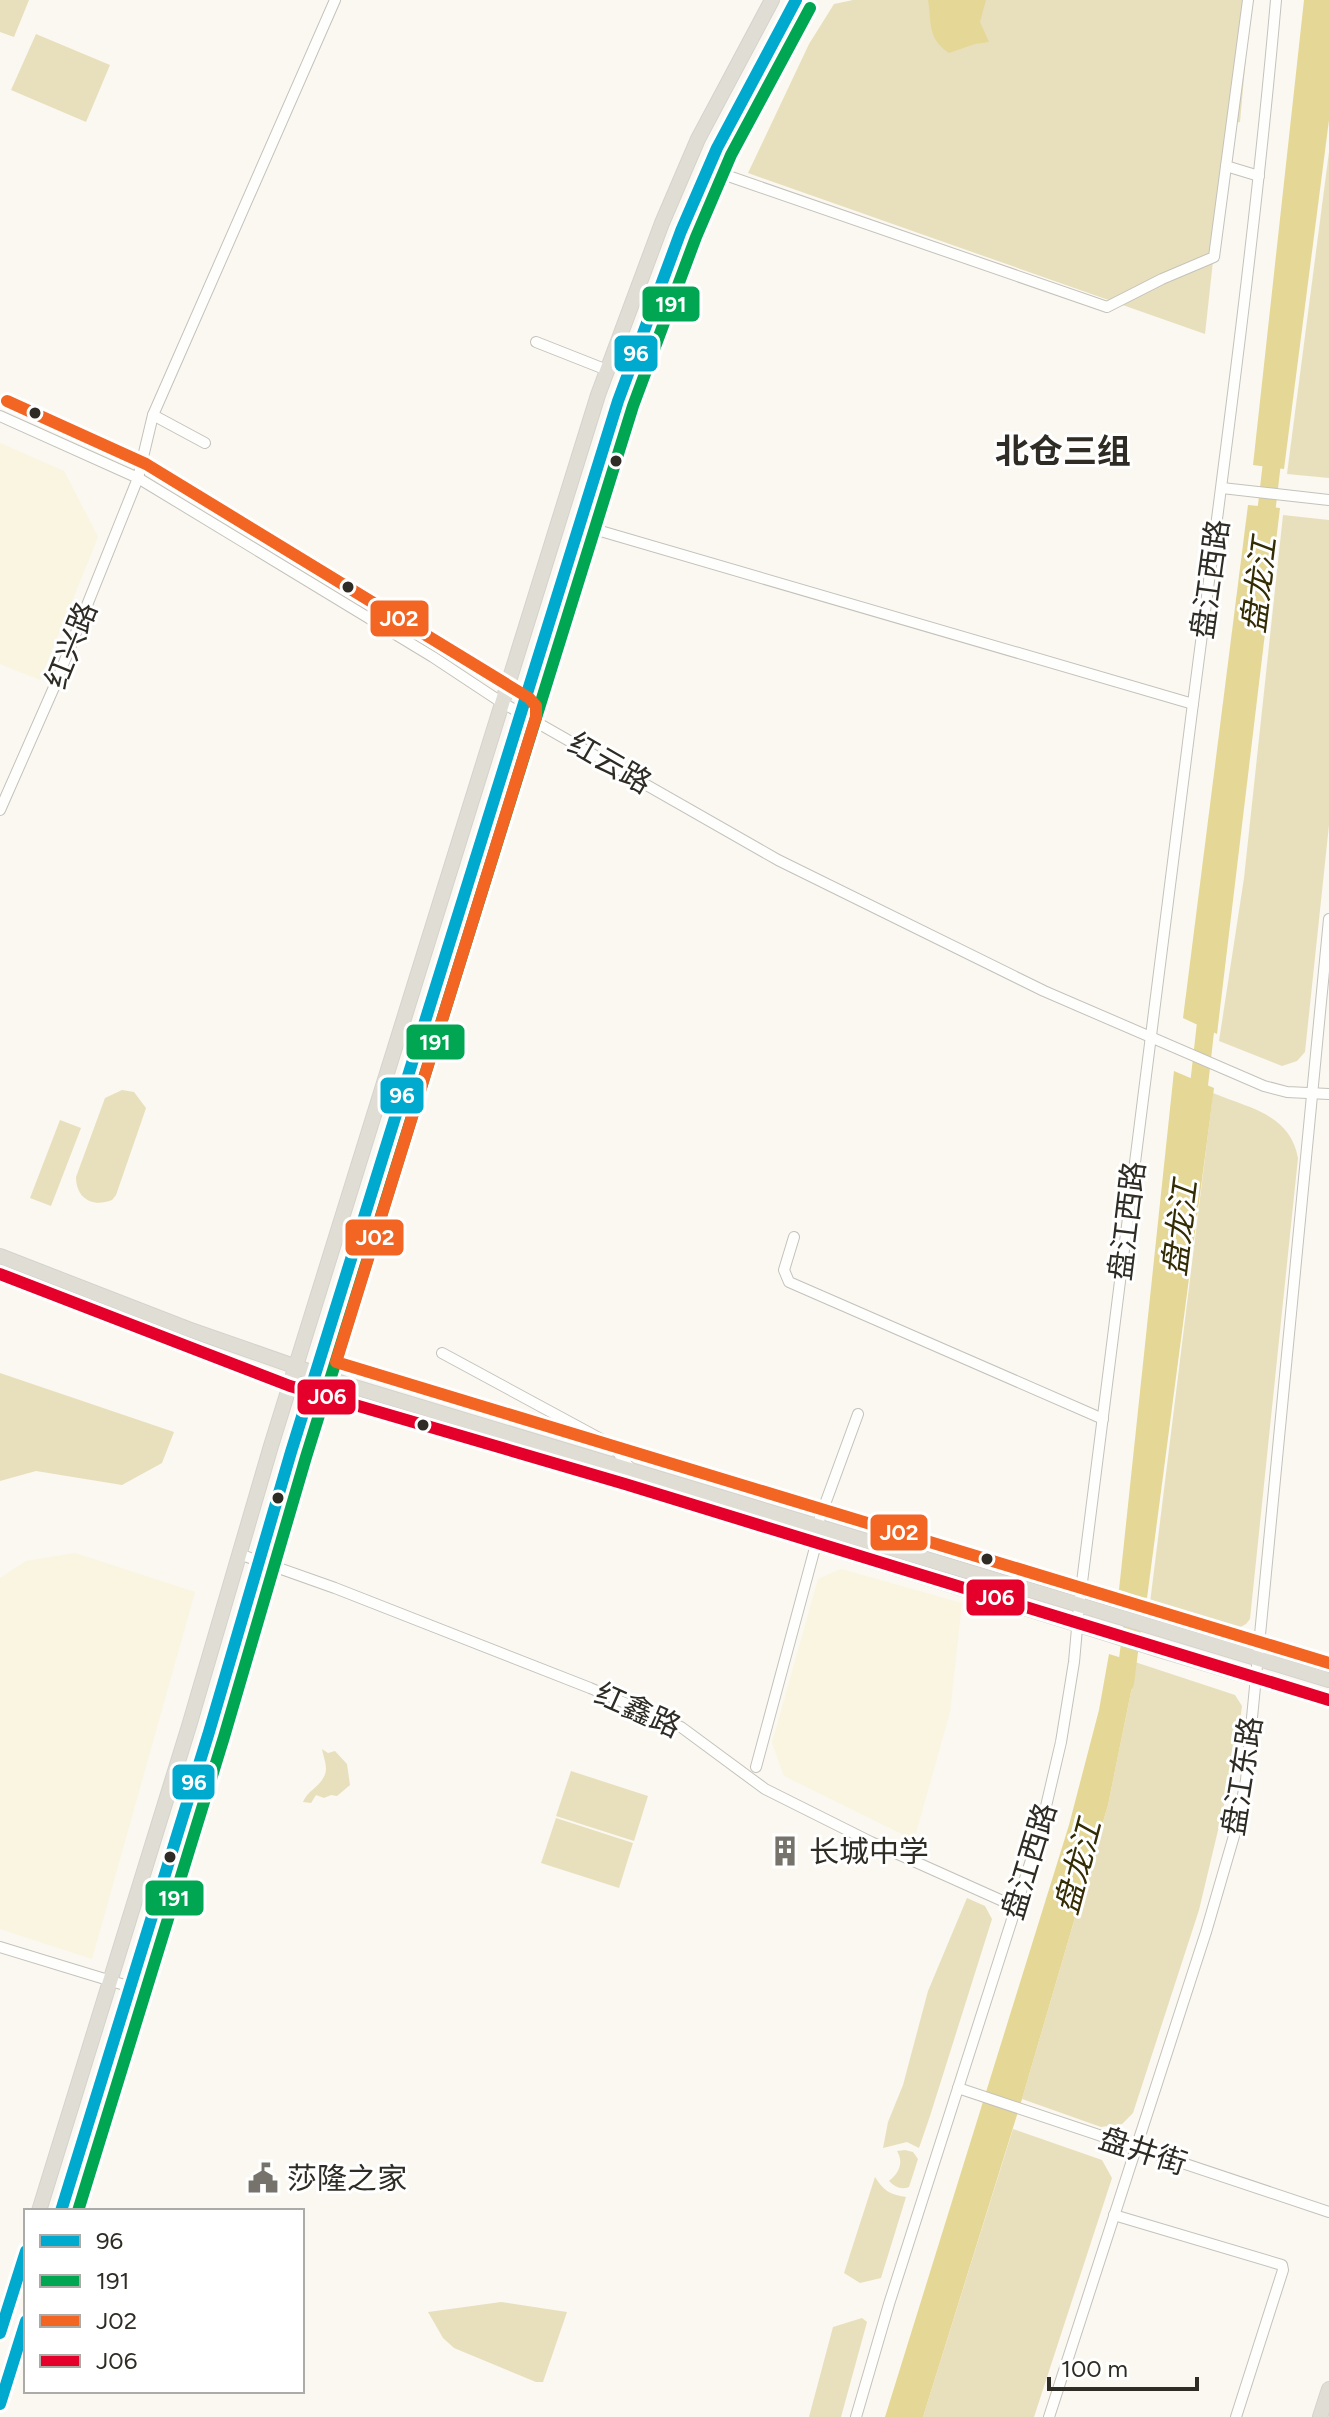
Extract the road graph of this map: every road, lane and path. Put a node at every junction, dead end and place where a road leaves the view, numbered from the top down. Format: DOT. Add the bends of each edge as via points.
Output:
graph roads {
  1 [pos="335,0"];
  2 [pos="772,0"];
  3 [pos="796,0"];
  4 [pos="1248,0"];
  5 [pos="1276,0"];
  6 [pos="1226,166"];
  7 [pos="708,169"];
  8 [pos="1259,176"];
  9 [pos="536,342"];
  10 [pos="607,370"];
  11 [pos="153,415"];
  12 [pos="0,416"];
  13 [pos="205,443"];
  14 [pos="138,478"];
  15 [pos="1222,488"];
  16 [pos="1329,500"];
  17 [pos="580,525"];
  18 [pos="501,702"];
  19 [pos="1193,704"];
  20 [pos="521,712"];
  21 [pos="0,810"];
  22 [pos="1329,919"];
  23 [pos="1150,1037"];
  24 [pos="1311,1092"];
  25 [pos="1329,1094"];
  26 [pos="794,1237"];
  27 [pos="0,1256"];
  28 [pos="0,1274"];
  29 [pos="442,1353"];
  30 [pos="296,1367"];
  31 [pos="316,1373"];
  32 [pos="290,1386"];
  33 [pos="310,1392"];
  34 [pos="858,1414"];
  35 [pos="1103,1419"];
  36 [pos="630,1468"];
  37 [pos="817,1526"];
  38 [pos="816,1544"];
  39 [pos="239,1554"];
  40 [pos="260,1560"];
  41 [pos="1079,1606"];
  42 [pos="1077,1624"];
  43 [pos="1259,1659"];
  44 [pos="1256,1679"];
  45 [pos="1329,1680"];
  46 [pos="1329,1700"];
  47 [pos="756,1767"];
  48 [pos="1016,1907"];
  49 [pos="0,1947"];
  50 [pos="111,1981"];
  51 [pos="131,1987"];
  52 [pos="958,2088"];
  53 [pos="1135,2149"];
  54 [pos="40,2209"];
  55 [pos="62,2209"];
  56 [pos="1329,2212"];
  57 [pos="1114,2215"];
  58 [pos="24,2257"];
  59 [pos="24,2327"];
  60 [pos="0,2333"];
  61 [pos="1329,2389"];
  62 [pos="0,2404"];
  63 [pos="856,2417"];
  64 [pos="1049,2417"];
  65 [pos="1236,2417"];
  66 [pos="1320,2417"];
  1 -- 11 [label="street, 红兴路"];
  2 -- 10 [label="main road" via="698,139"];
  3 -- 7 [label="main road"];
  4 -- 6 [label="street"];
  5 -- 8 [label="street, 盘江西路"];
  6 -- 7 [label="street" via="1214,257 1107,307"];
  6 -- 8 [label="street"];
  7 -- 17 [label="main road" via="618,401"];
  8 -- 15 [label="street, 盘江西路"];
  9 -- 10 [label="street"];
  10 -- 18 [label="main road"];
  11 -- 13 [label="street"];
  11 -- 14 [label="street, 红兴路"];
  12 -- 14 [label="street, 红云路"];
  14 -- 18 [label="street, 红云路"];
  14 -- 21 [label="street, 红兴路"];
  15 -- 16 [label="street"];
  15 -- 19 [label="street, 盘江西路"];
  17 -- 19 [label="street"];
  17 -- 20 [label="main road"];
  18 -- 20 [label="street, 红云路"];
  18 -- 30 [label="main road"];
  19 -- 23 [label="street, 盘江西路"];
  20 -- 23 [label="street, 红云路" via="778,860 1044,991"];
  20 -- 31 [label="main road"];
  22 -- 24 [label="street, 盘江东路"];
  23 -- 24 [label="street, 红云路" via="1264,1086"];
  23 -- 35 [label="street, 盘江西路"];
  24 -- 25 [label="street, 红云路"];
  24 -- 43 [label="street, 盘江东路"];
  26 -- 35 [label="street" via="784,1270 789,1282"];
  27 -- 30 [label="main road"];
  28 -- 32 [label="main road"];
  29 -- 36 [label="street" via="612,1445"];
  30 -- 31 [label="main road"];
  30 -- 32 [label="main road"];
  31 -- 33 [label="main road"];
  31 -- 36 [label="main road"];
  32 -- 33 [label="main road"];
  32 -- 39 [label="main road"];
  33 -- 38 [label="main road"];
  33 -- 40 [label="main road"];
  34 -- 37 [label="street"];
  35 -- 41 [label="street, 盘江西路"];
  36 -- 37 [label="main road"];
  37 -- 41 [label="main road"];
  38 -- 42 [label="main road"];
  38 -- 47 [label="street"];
  39 -- 40 [label="street, 红鑫路"];
  39 -- 50 [label="main road"];
  40 -- 48 [label="street, 红鑫路" via="681,1727 765,1789"];
  40 -- 51 [label="main road"];
  41 -- 42 [label="street, 盘江西路"];
  41 -- 43 [label="main road"];
  42 -- 44 [label="main road"];
  42 -- 48 [label="street, 盘江西路" via="1061,1742"];
  43 -- 44 [label="street, 盘江东路"];
  43 -- 45 [label="main road"];
  44 -- 46 [label="main road"];
  44 -- 53 [label="street, 盘江东路" via="1236,1829"];
  48 -- 52 [label="street, 盘江西路"];
  49 -- 50 [label="street"];
  50 -- 51 [label="street"];
  50 -- 54 [label="main road"];
  51 -- 55 [label="main road"];
  52 -- 53 [label="street, 盘井街"];
  52 -- 63 [label="street, 盘江西路"];
  53 -- 56 [label="street, 盘井街"];
  53 -- 57 [label="street, 盘江东路"];
  57 -- 64 [label="street, 盘江东路"];
  57 -- 65 [label="street" via="1282,2265"];
  58 -- 60 [label="main road"];
  59 -- 62 [label="main road"];
  61 -- 66 [label="main road"];
}
